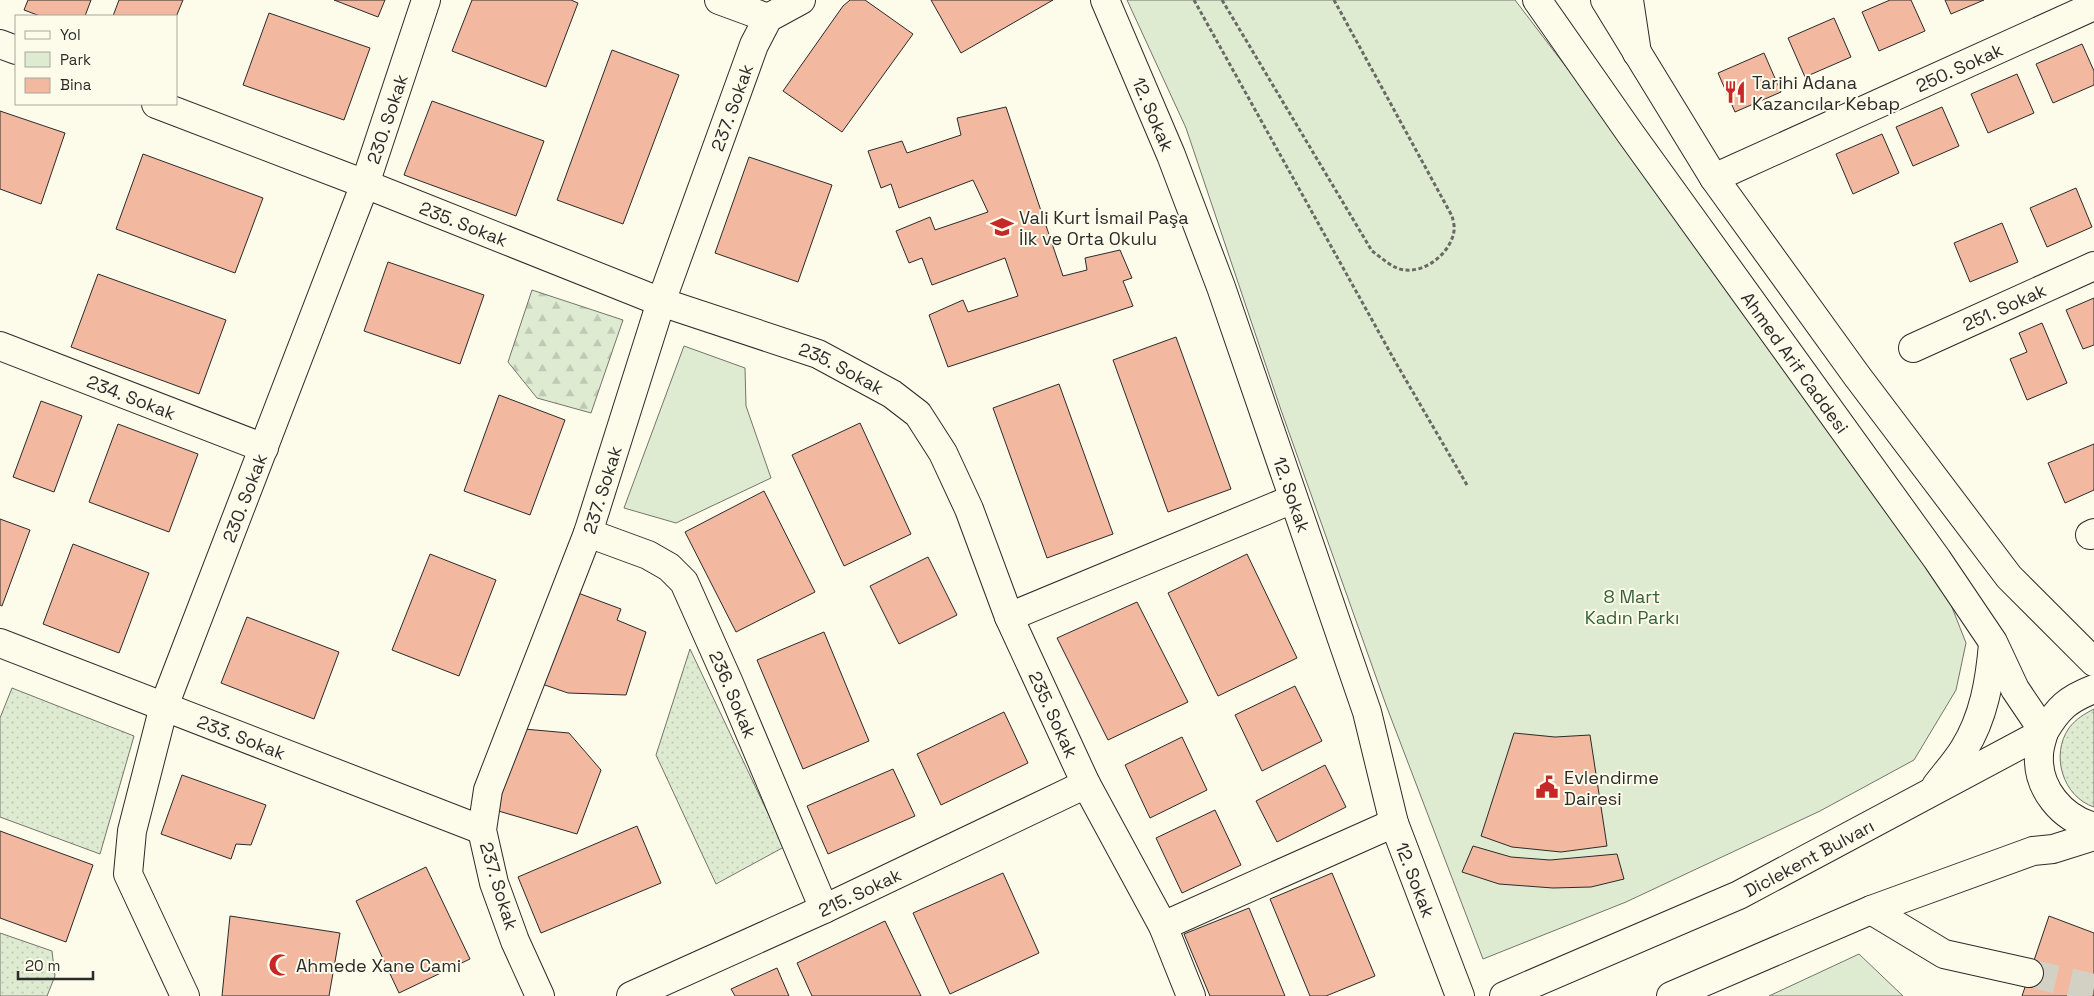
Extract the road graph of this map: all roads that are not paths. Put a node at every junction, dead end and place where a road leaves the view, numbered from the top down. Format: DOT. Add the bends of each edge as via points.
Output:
graph roads {
  1 [pos="426,0"];
  2 [pos="719,0"];
  3 [pos="801,0"];
  4 [pos="1104,0"];
  5 [pos="1537,0"];
  6 [pos="1605,0"];
  7 [pos="1629,0"];
  8 [pos="2094,6"];
  9 [pos="768,18"];
  10 [pos="0,44"];
  11 [pos="15,50"];
  12 [pos="1637,53"];
  13 [pos="159,105"];
  14 [pos="1714,178"];
  15 [pos="365,184"];
  16 [pos="2094,266"];
  17 [pos="660,302"];
  18 [pos="0,346"];
  19 [pos="1913,348"];
  20 [pos="264,448"];
  21 [pos="1293,499"];
  22 [pos="588,534"];
  23 [pos="1009,617"];
  24 [pos="2055,621"];
  25 [pos="1993,642"];
  26 [pos="0,643"];
  27 [pos="2094,650"];
  28 [pos="2094,662"];
  29 [pos="2094,689"];
  30 [pos="164,706"];
  31 [pos="2044,732"];
  32 [pos="1086,784"];
  33 [pos="1930,794"];
  34 [pos="1394,823"];
  35 [pos="2094,827"];
  36 [pos="482,830"];
  37 [pos="2094,836"];
  38 [pos="824,909"];
  39 [pos="1872,910"];
  40 [pos="1163,926"];
  41 [pos="2029,973"];
  42 [pos="185,996"];
  43 [pos="540,996"];
  44 [pos="631,996"];
  45 [pos="1191,996"];
  46 [pos="1460,996"];
  47 [pos="1504,996"];
  48 [pos="1671,996"];
  1 -- 15 [label="street, 230. Sokak"];
  2 -- 9 [label="street"];
  3 -- 9 [label="street"];
  4 -- 21 [label="street, 12. Sokak" via="1174,164 1221,287"];
  5 -- 25 [label="street, Ahmed Arif Caddesi"];
  6 -- 12 [label="street"];
  7 -- 12 [label="street"];
  8 -- 14 [label="street, 250. Sokak"];
  9 -- 17 [label="street, 237. Sokak" via="754,45"];
  10 -- 11 [label="street"];
  12 -- 14 [label="street"];
  13 -- 15 [label="street, 235. Sokak"];
  14 -- 24 [label="street" via="1857,376 2009,577"];
  15 -- 17 [label="street, 235. Sokak"];
  15 -- 20 [label="street, 230. Sokak"];
  16 -- 19 [label="street, 251. Sokak"];
  17 -- 22 [label="street, 237. Sokak"];
  17 -- 23 [label="street, 235. Sokak" via="818,354 892,394 918,414 943,453 969,508"];
  18 -- 20 [label="street, 234. Sokak"];
  20 -- 30 [label="street, 230. Sokak"];
  21 -- 23 [label="street"];
  21 -- 34 [label="street, 12. Sokak" via="1367,712"];
  22 -- 36 [label="street, 237. Sokak" via="488,790"];
  22 -- 38 [label="street, 236. Sokak" via="648,555 669,566 684,582"];
  23 -- 32 [label="street, 235. Sokak"];
  24 -- 27 [label="street"];
  24 -- 28 [label="street"];
  25 -- 31 [label="street, Ahmed Arif Caddesi" via="2015,689"];
  25 -- 33 [label="street" via="1990,679 1980,716 1965,748"];
  26 -- 30 [label="street, 233. Sokak"];
  29 -- 31 [label="street, Diclekent Bulvarı" via="2074,697 2056,712"];
  30 -- 36 [label="street, 233. Sokak"];
  30 -- 42 [label="street, 230. Sokak" via="132,831 128,874"];
  31 -- 33 [label="street, Diclekent Bulvarı"];
  31 -- 35 [label="street" via="2039,755 2042,779 2053,801 2070,817"];
  32 -- 38 [label="street, 215. Sokak"];
  32 -- 40 [label="street, 235. Sokak"];
  33 -- 47 [label="street, Diclekent Bulvarı" via="1739,895"];
  34 -- 40 [label="street"];
  34 -- 46 [label="street, 12. Sokak"];
  36 -- 43 [label="street, 237. Sokak" via="494,883"];
  37 -- 39 [label="street" via="2053,849 2032,850"];
  38 -- 44 [label="street, 215. Sokak"];
  39 -- 41 [label="street" via="1944,954"];
  39 -- 48 [label="street"];
  40 -- 45 [label="street, 235. Sokak"];
}
